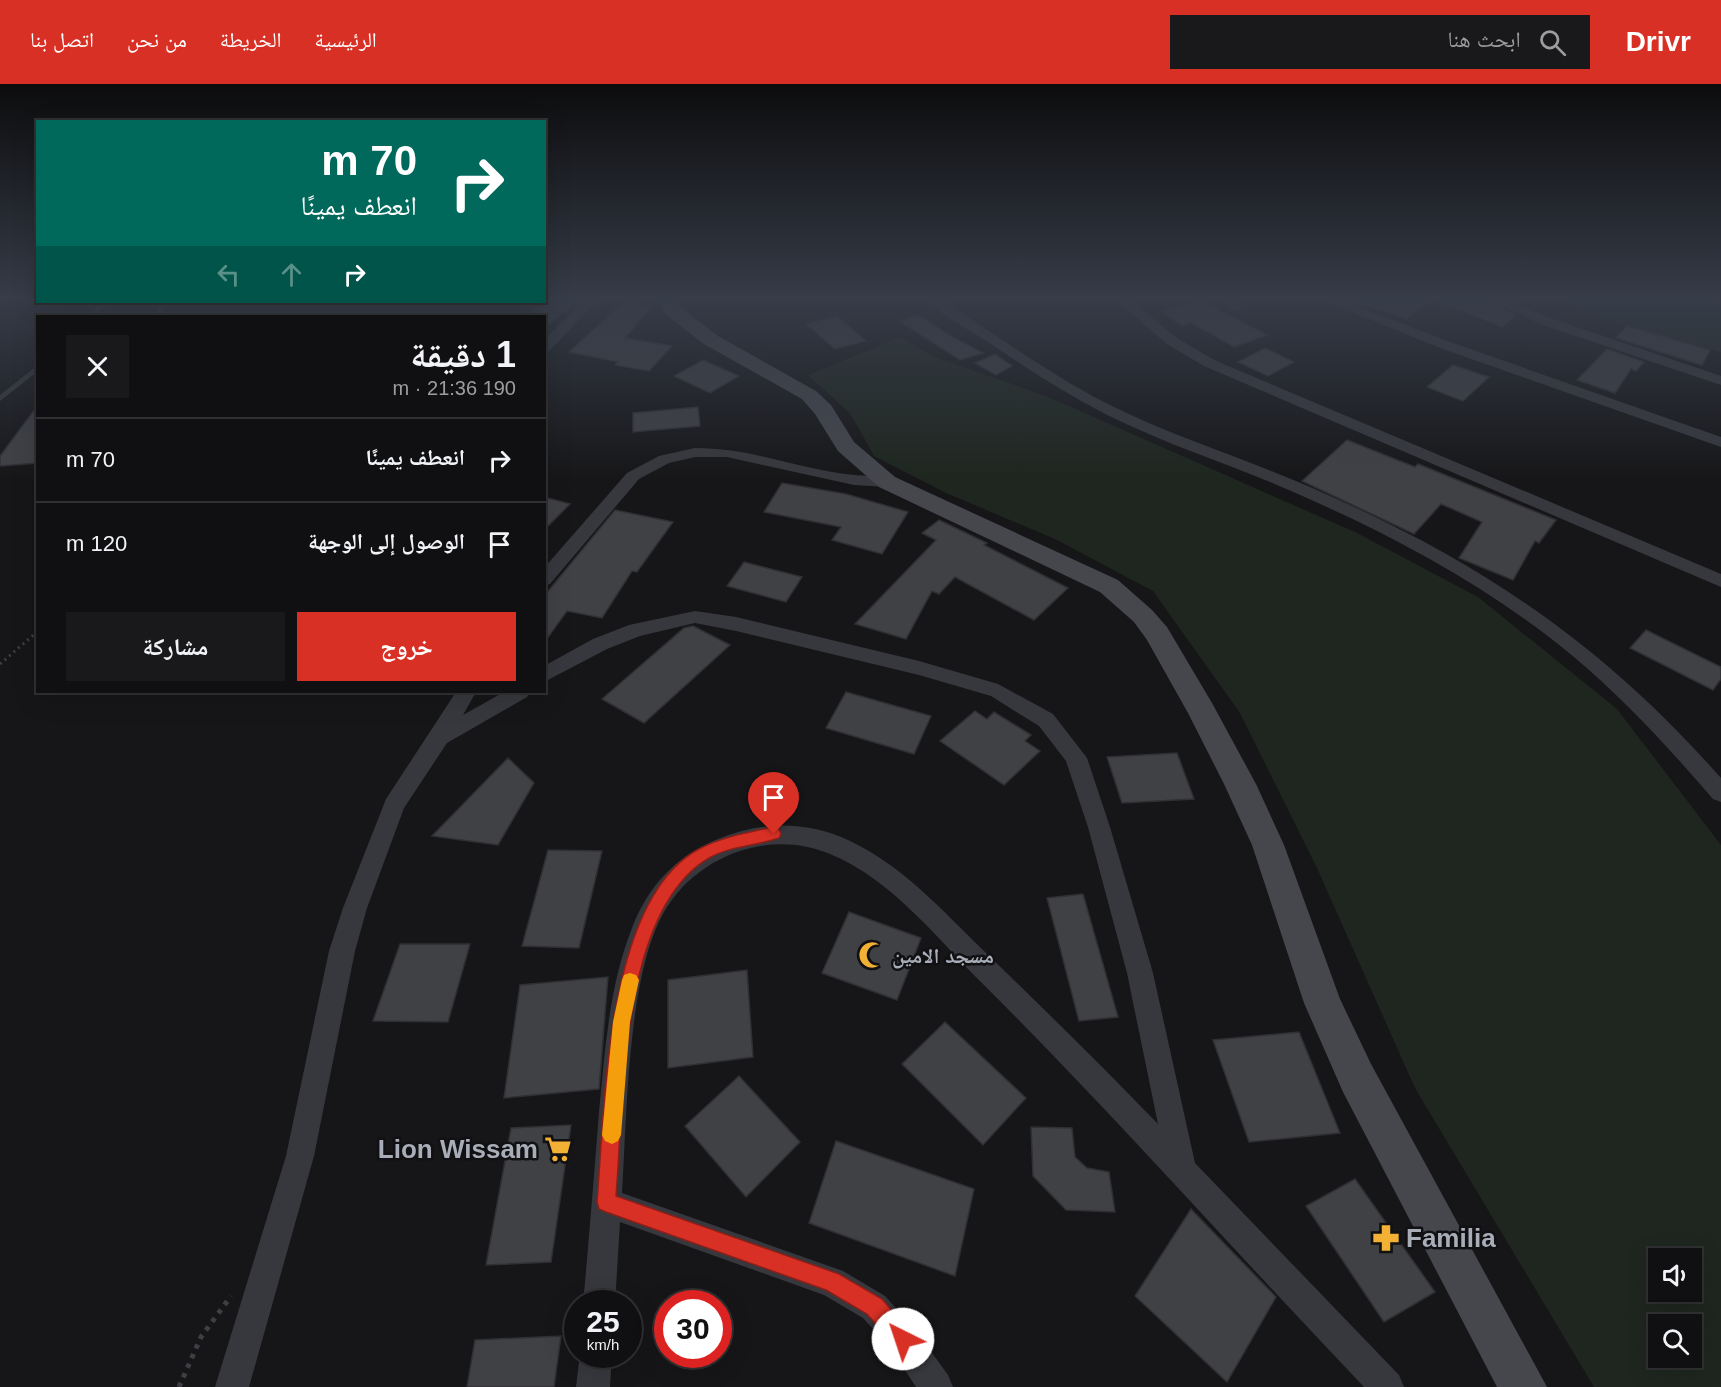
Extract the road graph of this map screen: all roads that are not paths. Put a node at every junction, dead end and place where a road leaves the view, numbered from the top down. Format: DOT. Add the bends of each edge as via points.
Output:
graph roads {
  1 [pos="746,360"];
  2 [pos="1027,360"];
  3 [pos="1204,360"];
  4 [pos="1487,360"];
  5 [pos="1659,360"];
  6 [pos="36,369"];
  7 [pos="1721,381"];
  8 [pos="0,399"];
  9 [pos="1721,442"];
  10 [pos="887,482"];
  11 [pos="546,578"];
  12 [pos="1721,581"];
  13 [pos="546,674"];
  14 [pos="465,693"];
  15 [pos="518,693"];
  16 [pos="440,737"];
  17 [pos="1721,793"];
  18 [pos="1182,1171"];
  19 [pos="606,1202"];
  20 [pos="600,1290"];
  21 [pos="595,1368"];
  22 [pos="232,1387"];
  23 [pos="593,1387"];
  24 [pos="936,1387"];
  25 [pos="1387,1387"];
  26 [pos="1523,1387"];
  1 -- 10 [label="street" via="809,395 846,446"];
  2 -- 17 [label="street" via="1127,419 1360,516 1503,593 1588,657 1673,736"];
  3 -- 12 [label="street"];
  4 -- 9 [label="street"];
  5 -- 7 [label="street"];
  6 -- 8 [label="lane"];
  10 -- 11 [label="street" via="842,480 729,451 669,458 633,476"];
  10 -- 26 [label="street" via="1109,586 1157,634 1202,711 1268,844 1323,1003 1357,1078"];
  13 -- 18 [label="street" via="600,644 636,630 695,617 919,668 998,691 1046,720 1076,758 1099,827 1140,973"];
  14 -- 16 [label="street"];
  15 -- 16 [label="street"];
  16 -- 22 [label="street" via="394,805 355,908 342,951 300,1156"];
  18 -- 19 [label="street" via="1043,1024 897,885 862,858 834,844 806,836 774,834 740,840 704,854 679,874 655,905 634,960 622,1022"];
  18 -- 25 [label="street"];
  19 -- 20 [label="street"];
  19 -- 24 [label="street" via="832,1282 874,1307 903,1339"];
  21 -- 23 [label="street"];
}
